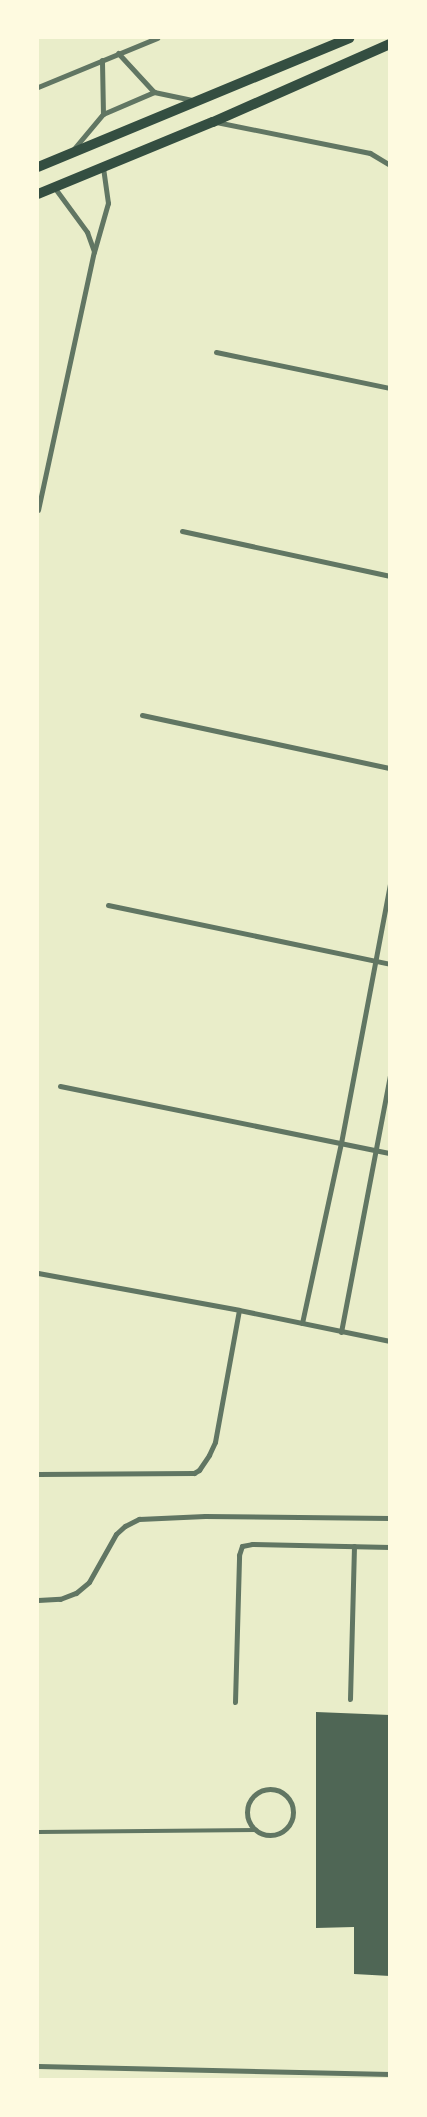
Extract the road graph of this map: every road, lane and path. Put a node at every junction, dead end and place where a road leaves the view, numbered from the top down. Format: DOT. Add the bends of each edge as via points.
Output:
graph roads {
  1 [pos="157,38"];
  2 [pos="349,38"];
  3 [pos="390,44"];
  4 [pos="118,53"];
  5 [pos="102,60"];
  6 [pos="38,87"];
  7 [pos="154,92"];
  8 [pos="199,101"];
  9 [pos="103,114"];
  10 [pos="213,122"];
  11 [pos="70,153"];
  12 [pos="390,165"];
  13 [pos="38,167"];
  14 [pos="103,167"];
  15 [pos="54,187"];
  16 [pos="38,194"];
  17 [pos="94,252"];
  18 [pos="216,352"];
  19 [pos="390,388"];
  20 [pos="38,510"];
  21 [pos="182,531"];
  22 [pos="390,576"];
  23 [pos="142,715"];
  24 [pos="390,768"];
  25 [pos="390,884"];
  26 [pos="108,905"];
  27 [pos="376,961"];
  28 [pos="390,964"];
  29 [pos="390,1076"];
  30 [pos="60,1086"];
  31 [pos="341,1143"];
  32 [pos="376,1150"];
  33 [pos="390,1153"];
  34 [pos="38,1273"];
  35 [pos="239,1310"];
  36 [pos="302,1323"];
  37 [pos="341,1332"];
  38 [pos="390,1341"];
  39 [pos="38,1474"];
  40 [pos="390,1518"];
  41 [pos="354,1546"];
  42 [pos="390,1547"];
  43 [pos="38,1600"];
  44 [pos="350,1699"];
  45 [pos="235,1702"];
  46 [pos="256,1830"];
  47 [pos="38,1832"];
  48 [pos="38,2066"];
  49 [pos="390,2074"];
  1 -- 4 [label="street"];
  2 -- 8 [label="main road"];
  3 -- 10 [label="main road"];
  4 -- 5 [label="street"];
  4 -- 7 [label="street"];
  5 -- 6 [label="street"];
  5 -- 9 [label="street"];
  7 -- 8 [label="street"];
  7 -- 9 [label="street"];
  8 -- 11 [label="main road"];
  9 -- 11 [label="street"];
  10 -- 12 [label="street" via="370,153"];
  10 -- 14 [label="main road"];
  11 -- 13 [label="main road"];
  14 -- 15 [label="main road"];
  14 -- 17 [label="street" via="108,204"];
  15 -- 16 [label="main road"];
  15 -- 17 [label="street" via="87,232"];
  17 -- 20 [label="street"];
  18 -- 19 [label="street"];
  21 -- 22 [label="street"];
  23 -- 24 [label="street"];
  25 -- 27 [label="street"];
  26 -- 27 [label="street"];
  27 -- 28 [label="street"];
  27 -- 31 [label="street"];
  29 -- 32 [label="street"];
  30 -- 31 [label="street"];
  31 -- 32 [label="street"];
  31 -- 36 [label="street"];
  32 -- 33 [label="street"];
  32 -- 37 [label="street"];
  34 -- 35 [label="street"];
  35 -- 36 [label="street"];
  35 -- 39 [label="street" via="215,1442 199,1470 194,1473"];
  36 -- 37 [label="street"];
  37 -- 38 [label="street"];
  40 -- 43 [label="street" via="206,1516 139,1519 116,1534 89,1582 60,1599"];
  41 -- 42 [label="street"];
  41 -- 44 [label="street"];
  41 -- 45 [label="street" via="242,1546 239,1556"];
  46 -- 46 [label="street" via="271,1835 285,1829 293,1815 293,1807 285,1794 271,1788 252,1797 246,1811 250,1825"];
  46 -- 47 [label="lane"];
  48 -- 49 [label="street"];
}
